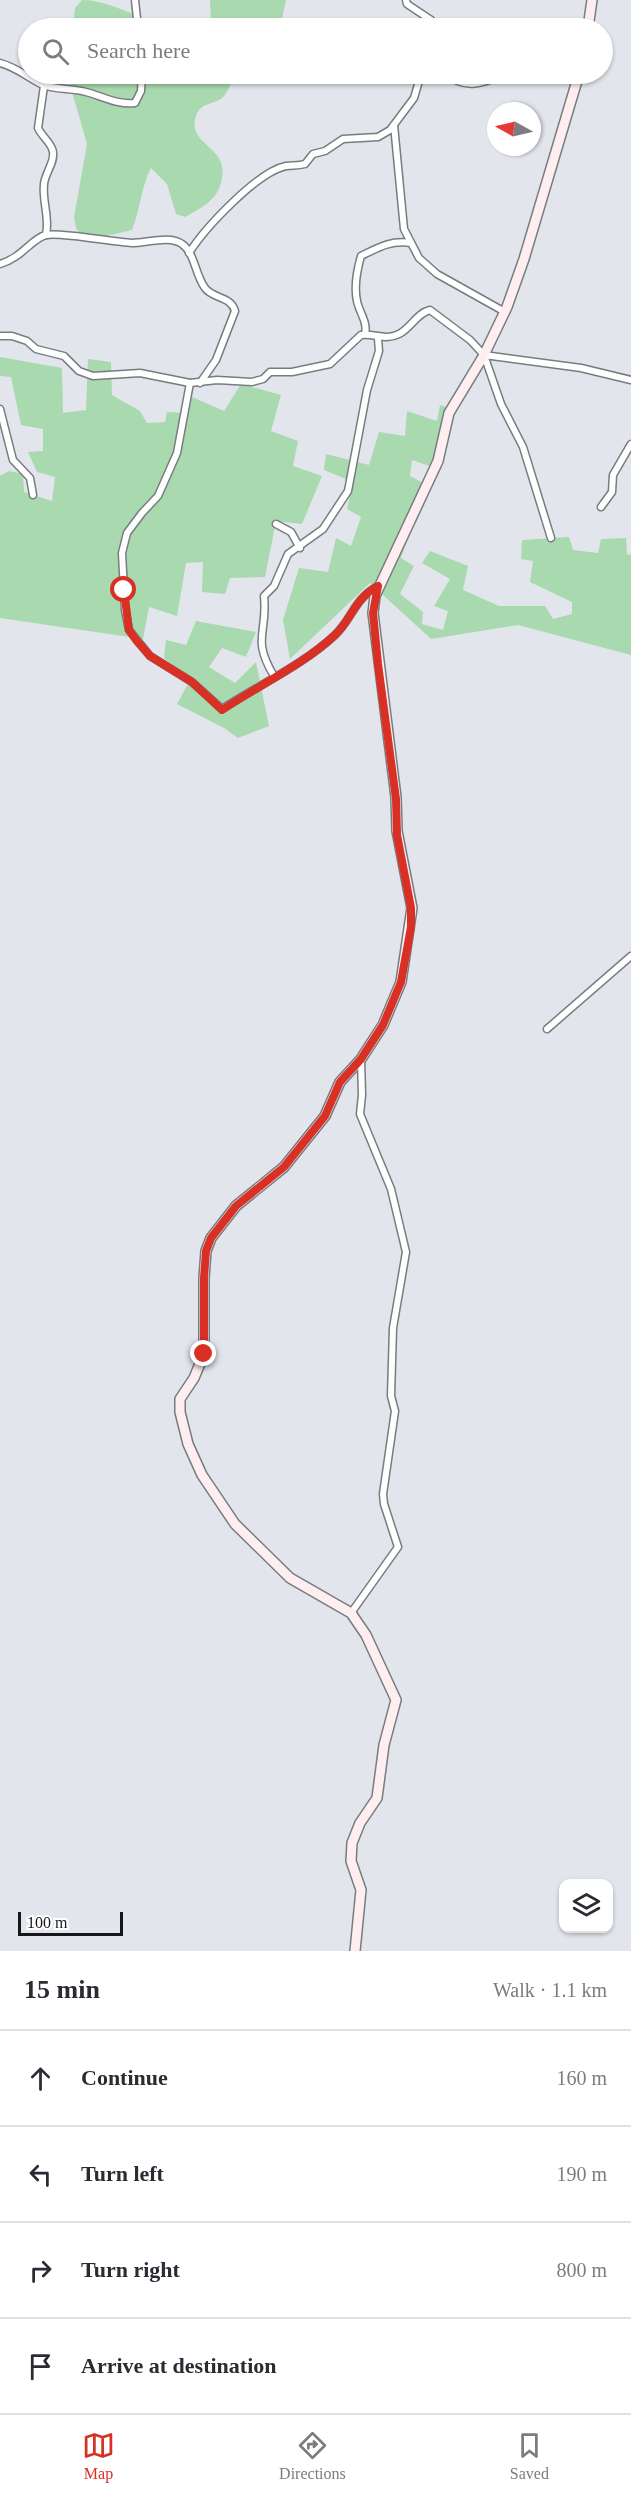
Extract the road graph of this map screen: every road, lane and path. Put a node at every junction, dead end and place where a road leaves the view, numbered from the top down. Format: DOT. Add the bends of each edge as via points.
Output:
graph roads {
  1 [pos="135,0"];
  2 [pos="406,0"];
  3 [pos="592,0"];
  4 [pos="137,18"];
  5 [pos="427,18"];
  6 [pos="589,18"];
  7 [pos="0,63"];
  8 [pos="18,70"];
  9 [pos="41,84"];
  10 [pos="141,84"];
  11 [pos="418,84"];
  12 [pos="576,84"];
  13 [pos="44,86"];
  14 [pos="394,125"];
  15 [pos="46,235"];
  16 [pos="411,243"];
  17 [pos="189,253"];
  18 [pos="0,264"];
  19 [pos="505,312"];
  20 [pos="365,334"];
  21 [pos="0,336"];
  22 [pos="378,339"];
  23 [pos="484,356"];
  24 [pos="631,380"];
  25 [pos="190,383"];
  26 [pos="200,383"];
  27 [pos="0,408"];
  28 [pos="631,444"];
  29 [pos="33,495"];
  30 [pos="601,507"];
  31 [pos="276,524"];
  32 [pos="551,538"];
  33 [pos="300,548"];
  34 [pos="378,586"];
  35 [pos="274,676"];
  36 [pos="631,956"];
  37 [pos="547,1029"];
  38 [pos="361,1059"];
  39 [pos="351,1613"];
  40 [pos="355,1951"];
  1 -- 4 [label="street"];
  2 -- 5 [label="street"];
  3 -- 6 [label="street"];
  7 -- 8 [label="street"];
  9 -- 13 [label="street"];
  10 -- 13 [label="street" via="135,103 126,104 87,92"];
  11 -- 14 [label="street" via="414,98"];
  12 -- 19 [label="street"];
  13 -- 15 [label="street" via="38,128 54,156 44,181 44,206 49,218"];
  14 -- 16 [label="street" via="404,229"];
  14 -- 17 [label="street" via="378,137 343,139 314,154 305,164 286,166 260,179 213,219"];
  15 -- 17 [label="street" via="122,242 172,240 181,243"];
  15 -- 18 [label="street" via="16,259"];
  16 -- 19 [label="street" via="419,258 437,274"];
  16 -- 20 [label="street" via="382,245 361,256 357,300 367,328"];
  17 -- 26 [label="street" via="209,293 227,300 236,311 216,360"];
  19 -- 23 [label="street"];
  20 -- 22 [label="street"];
  20 -- 26 [label="street" via="353,340 330,364 270,372 252,382"];
  21 -- 25 [label="street" via="12,336 64,356 79,371 93,376 140,373"];
  22 -- 23 [label="street" via="402,333 424,311 430,310 470,340"];
  22 -- 33 [label="street" via="379,351 367,390 348,491 323,529"];
  23 -- 24 [label="street" via="581,368"];
  23 -- 32 [label="street" via="501,404 523,447"];
  23 -- 34 [label="street" via="447,417 438,461"];
  25 -- 26 [label="street"];
  25 -- 35 [label="street" via="177,453 158,496 127,533 122,553 129,630 150,656 192,682 222,710"];
  27 -- 29 [label="street" via="13,460 30,478"];
  28 -- 30 [label="street" via="613,475 612,492"];
  31 -- 33 [label="street" via="291,532"];
  33 -- 35 [label="street" via="288,554 274,586 264,596 260,647"];
  34 -- 35 [label="street" via="348,615 337,634"];
  34 -- 38 [label="street" via="373,613 377,654 397,835 412,919 401,982 383,1025"];
  36 -- 37 [label="street"];
  38 -- 39 [label="street" via="360,1114 391,1189 406,1252 394,1323 391,1396 395,1411 383,1494 398,1547"];
  38 -- 39 [label="street" via="340,1082 326,1114 284,1167 236,1206 211,1238 204,1278 204,1354 180,1399 188,1444 202,1475 235,1524 290,1578"];
  39 -- 40 [label="street" via="366,1635 396,1700 384,1745 377,1798 352,1843 351,1861 361,1890"];
}
